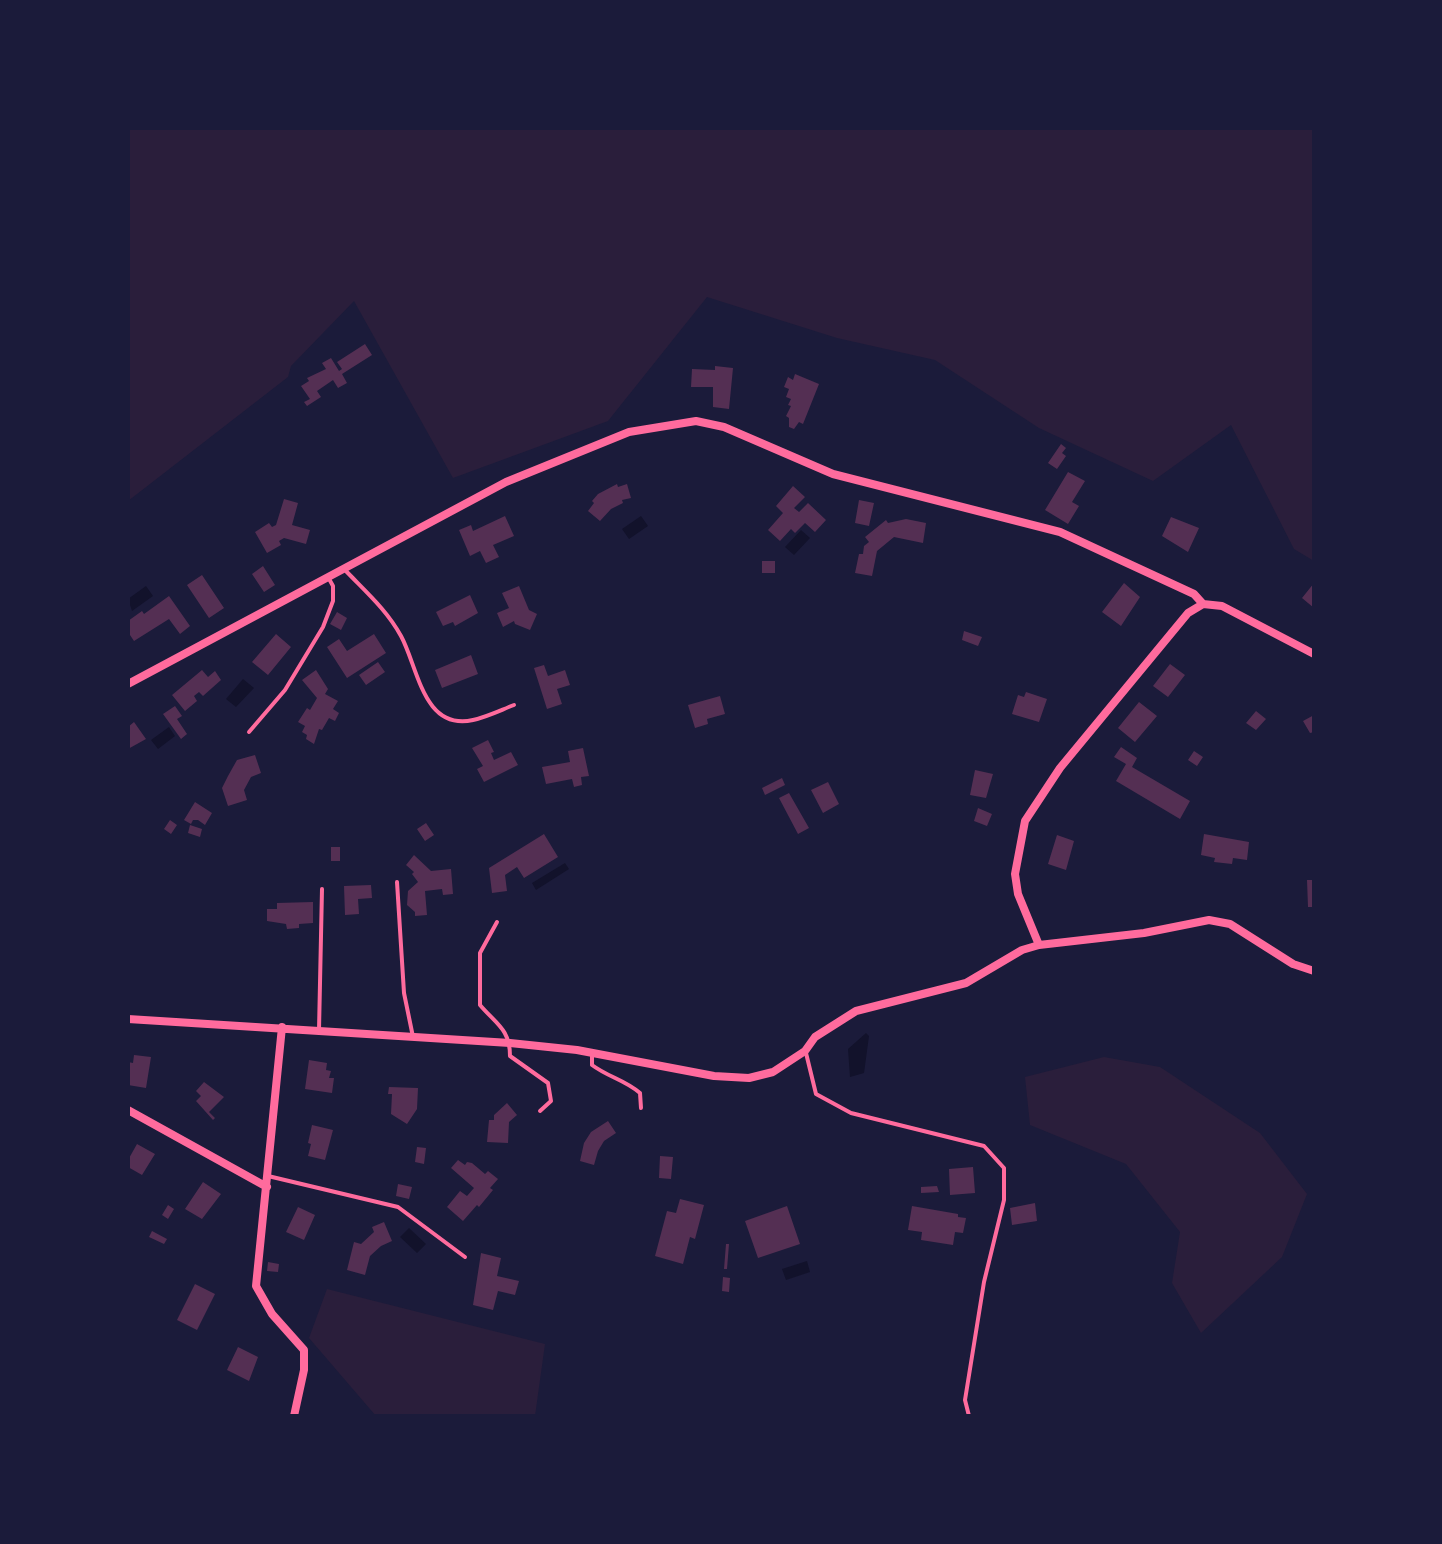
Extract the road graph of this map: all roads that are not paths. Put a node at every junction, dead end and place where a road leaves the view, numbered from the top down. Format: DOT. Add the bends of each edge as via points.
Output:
graph roads {
  1 [pos="344,568"];
  2 [pos="328,576"];
  3 [pos="1203,604"];
  4 [pos="1314,654"];
  5 [pos="128,684"];
  6 [pos="514,705"];
  7 [pos="249,732"];
  8 [pos="397,882"];
  9 [pos="322,889"];
  10 [pos="497,922"];
  11 [pos="1039,945"];
  12 [pos="1314,971"];
  13 [pos="128,1019"];
  14 [pos="282,1027"];
  15 [pos="319,1030"];
  16 [pos="413,1037"];
  17 [pos="510,1043"];
  18 [pos="805,1051"];
  19 [pos="592,1052"];
  20 [pos="641,1108"];
  21 [pos="128,1110"];
  22 [pos="540,1111"];
  23 [pos="268,1176"];
  24 [pos="267,1187"];
  25 [pos="465,1257"];
  26 [pos="294,1416"];
  27 [pos="969,1416"];
  1 -- 2 [label="street"];
  1 -- 3 [label="street" via="506,482 629,432 696,421 724,427 833,474 1060,532 1194,594"];
  1 -- 6 [label="lane" via="391,618 432,708 450,720 472,720"];
  2 -- 5 [label="street"];
  2 -- 7 [label="lane" via="333,601 323,627 285,690"];
  3 -- 4 [label="street" via="1222,606"];
  3 -- 11 [label="street" via="1188,613 1070,756 1025,821 1015,874"];
  8 -- 16 [label="lane" via="404,993"];
  9 -- 15 [label="lane"];
  10 -- 17 [label="lane" via="480,953 480,1005 505,1030"];
  11 -- 12 [label="street" via="1209,920 1230,924 1293,964"];
  11 -- 18 [label="street" via="966,983 856,1011 815,1037"];
  13 -- 14 [label="street"];
  14 -- 15 [label="street"];
  14 -- 23 [label="street"];
  15 -- 16 [label="street"];
  16 -- 17 [label="street"];
  17 -- 19 [label="street"];
  17 -- 22 [label="lane" via="510,1056 548,1083 551,1101"];
  18 -- 19 [label="street" via="773,1072 749,1078"];
  18 -- 27 [label="lane" via="816,1094 851,1113 984,1146 1004,1168 1004,1200 965,1400"];
  19 -- 20 [label="lane" via="592,1065 640,1093"];
  21 -- 24 [label="street"];
  23 -- 24 [label="street"];
  23 -- 25 [label="lane" via="398,1207"];
  24 -- 26 [label="street" via="256,1286 304,1350"];
}
